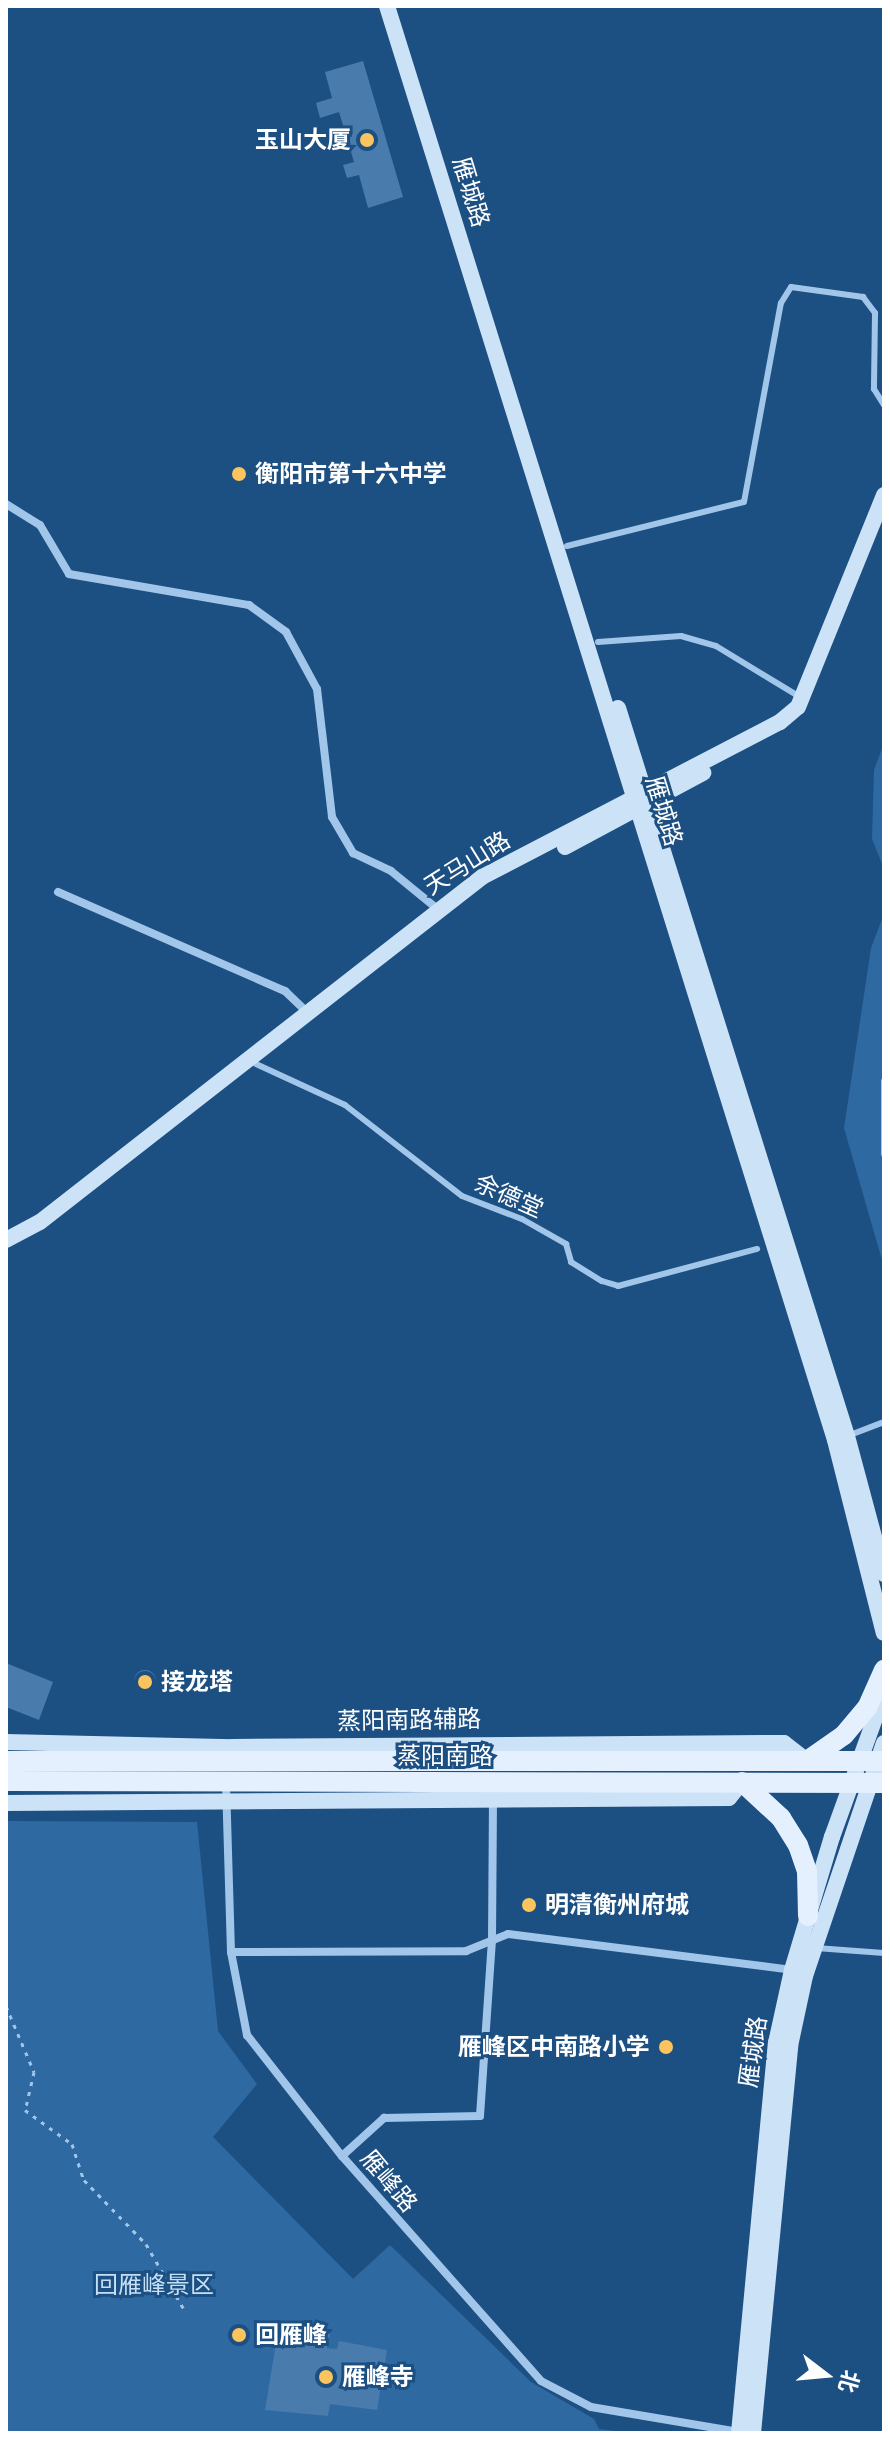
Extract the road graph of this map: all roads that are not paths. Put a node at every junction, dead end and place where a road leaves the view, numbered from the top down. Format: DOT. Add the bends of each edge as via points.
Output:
graph roads {
  1 [pos="387,6"];
  2 [pos="397,6"];
  3 [pos="884,405"];
  4 [pos="884,495"];
  5 [pos="6,504"];
  6 [pos="884,523"];
  7 [pos="567,546"];
  8 [pos="598,642"];
  9 [pos="803,699"];
  10 [pos="641,800"];
  11 [pos="58,892"];
  12 [pos="440,911"];
  13 [pos="308,1013"];
  14 [pos="256,1064"];
  15 [pos="884,1081"];
  16 [pos="884,1154"];
  17 [pos="6,1240"];
  18 [pos="6,1248"];
  19 [pos="757,1249"];
  20 [pos="884,1422"];
  21 [pos="847,1436"];
  22 [pos="884,1574"];
  23 [pos="884,1633"];
  24 [pos="884,1670"];
  25 [pos="884,1693"];
  26 [pos="6,1742"];
  27 [pos="878,1756"];
  28 [pos="6,1761"];
  29 [pos="807,1761"];
  30 [pos="6,1781"];
  31 [pos="742,1782"];
  32 [pos="873,1784"];
  33 [pos="493,1791"];
  34 [pos="226,1794"];
  35 [pos="6,1803"];
  36 [pos="808,1916"];
  37 [pos="492,1941"];
  38 [pos="814,1948"];
  39 [pos="231,1952"];
  40 [pos="884,1953"];
  41 [pos="792,1970"];
  42 [pos="342,2156"];
  43 [pos="739,2432"];
  44 [pos="753,2433"];
  1 -- 10 [label="street, 雁城路"];
  2 -- 7 [label="street, 雁城路"];
  3 -- 7 [label="lane" via="874,389 875,313 863,297 791,287 781,303 744,502"];
  4 -- 9 [label="street, 天马山路"];
  5 -- 12 [label="street" via="40,525 69,574 249,605 286,632 317,689 332,817 353,853 391,871"];
  6 -- 10 [label="street, 天马山路" via="805,713"];
  7 -- 8 [label="street, 雁城路"];
  8 -- 9 [label="lane" via="681,636 716,646"];
  8 -- 10 [label="street, 雁城路"];
  9 -- 10 [label="street, 天马山路" via="780,722"];
  10 -- 12 [label="street, 天马山路"];
  10 -- 21 [label="street, 雁城路"];
  10 -- 23 [label="street, 雁城路" via="835,1440"];
  11 -- 13 [label="street" via="285,991"];
  12 -- 13 [label="street, 天马山路"];
  12 -- 14 [label="street, 天马山路"];
  13 -- 17 [label="street, 天马山路" via="40,1222"];
  14 -- 18 [label="street, 天马山路" via="45,1228"];
  14 -- 19 [label="lane, 余德堂" via="345,1105 462,1196 522,1219 566,1244 571,1262 602,1281 618,1286"];
  15 -- 16 [label="lane"];
  20 -- 21 [label="lane"];
  21 -- 22 [label="street, 雁城路"];
  24 -- 29 [label="main road" via="867,1708 844,1735"];
  25 -- 27 [label="street, 雁城路"];
  26 -- 29 [label="street, 蒸阳南路辅路" via="233,1747 784,1743"];
  27 -- 29 [label="main road, 蒸阳南路"];
  27 -- 32 [label="street, 雁城路"];
  28 -- 29 [label="main road, 蒸阳南路"];
  30 -- 34 [label="main road, 蒸阳南路"];
  31 -- 32 [label="main road, 蒸阳南路"];
  31 -- 33 [label="main road, 蒸阳南路"];
  31 -- 36 [label="main road" via="781,1818 798,1845 807,1871"];
  32 -- 36 [label="street, 雁城路"];
  32 -- 38 [label="street, 雁城路"];
  33 -- 34 [label="main road, 蒸阳南路"];
  33 -- 37 [label="street"];
  34 -- 35 [label="street"];
  34 -- 39 [label="street, 雁峰路"];
  36 -- 41 [label="street, 雁城路"];
  37 -- 39 [label="street" via="466,1951"];
  37 -- 41 [label="street" via="508,1934"];
  37 -- 42 [label="street" via="480,2116 384,2118"];
  38 -- 40 [label="lane"];
  38 -- 44 [label="street, 雁城路" via="790,2046"];
  39 -- 42 [label="street, 雁峰路" via="247,2035"];
  41 -- 43 [label="street, 雁城路" via="776,2043"];
  42 -- 43 [label="street, 雁峰路" via="541,2381 591,2407"];
}
